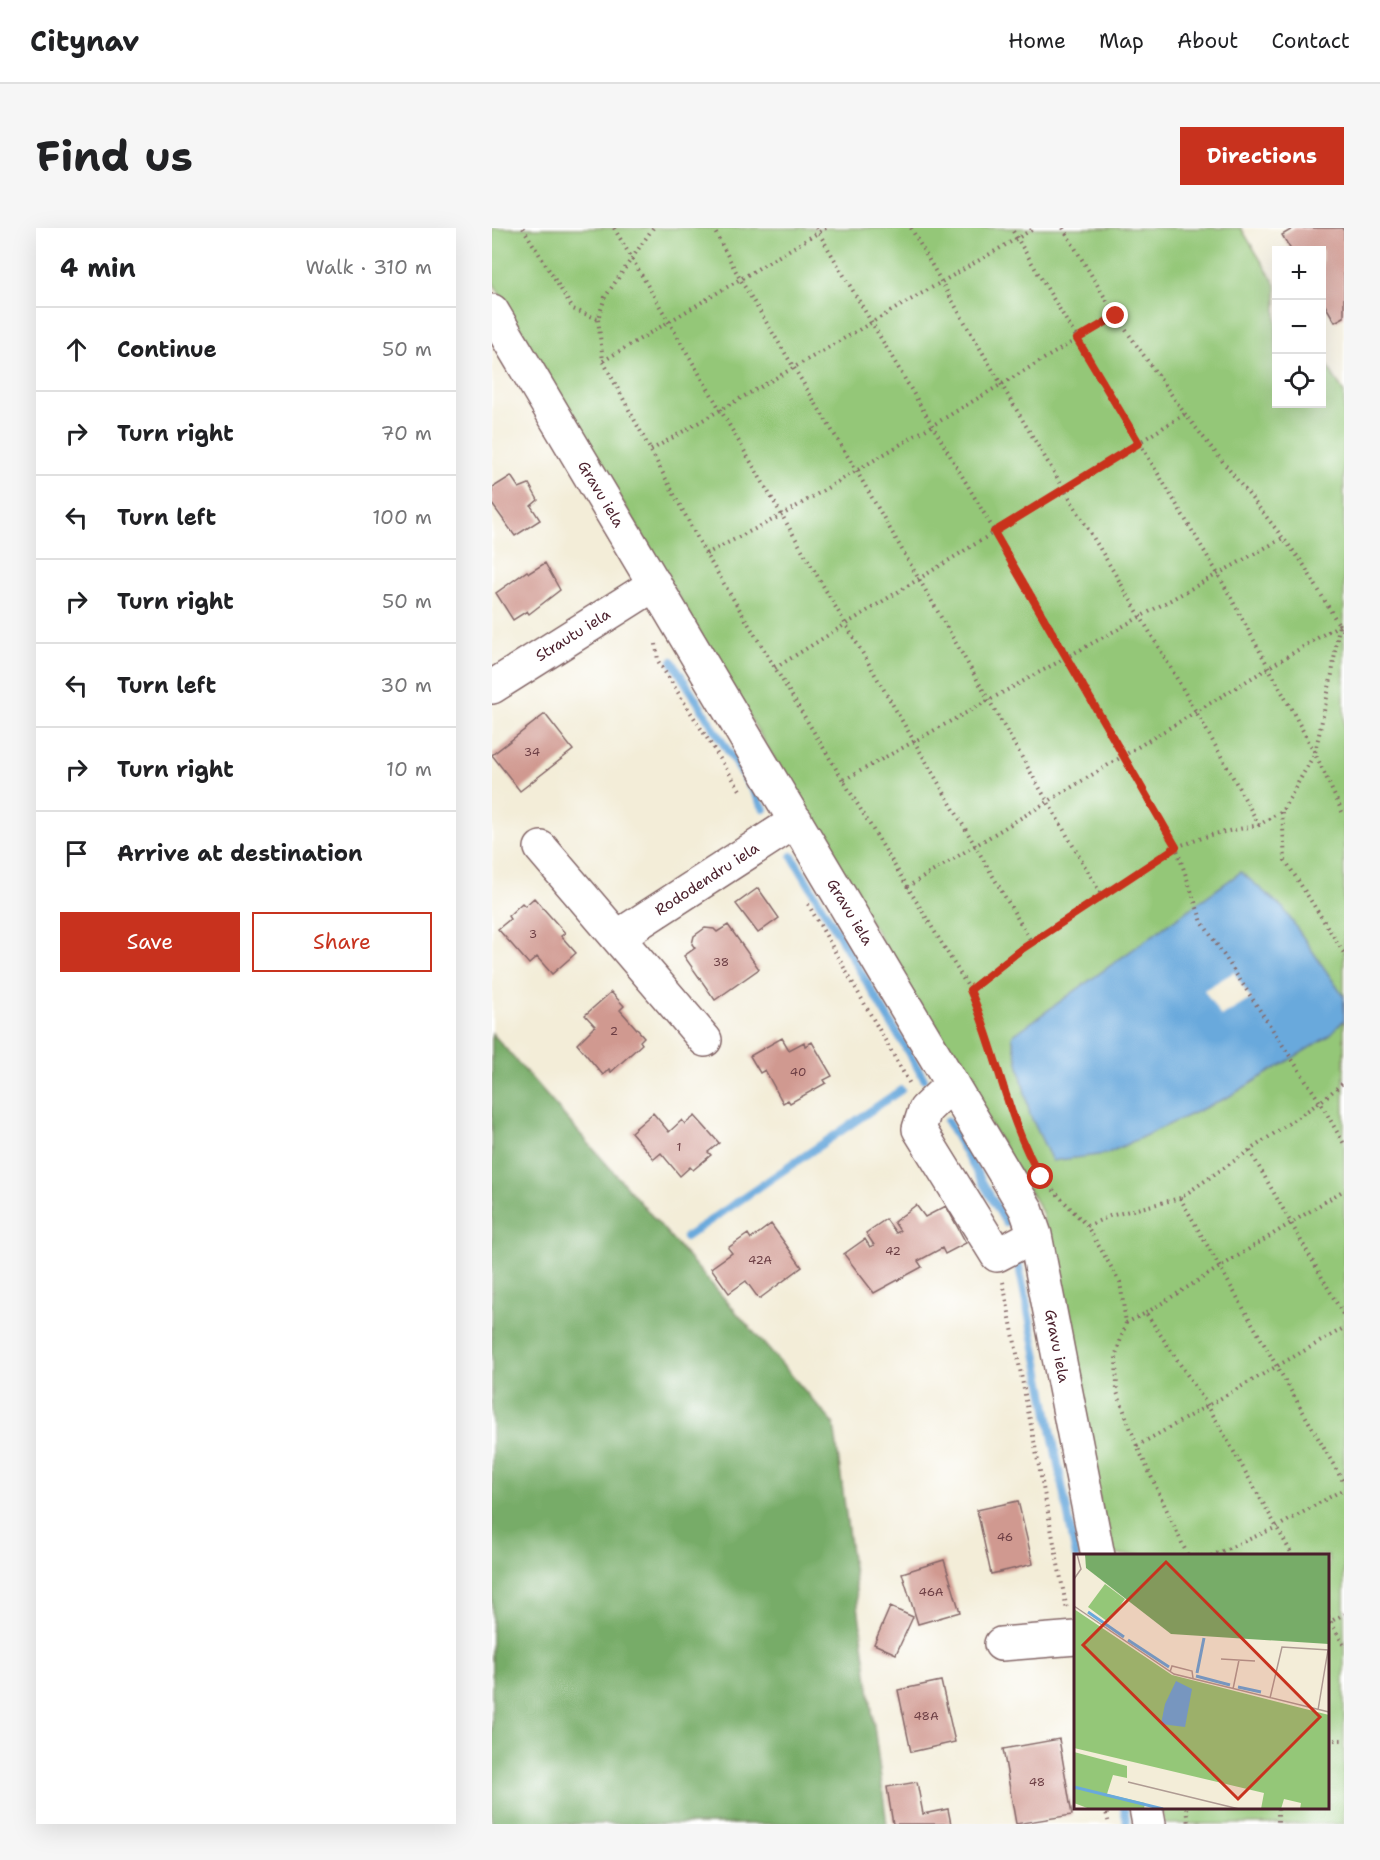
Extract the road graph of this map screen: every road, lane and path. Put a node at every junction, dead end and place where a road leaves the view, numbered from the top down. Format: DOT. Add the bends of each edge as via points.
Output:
graph roads {
  1 [pos="524,228"];
  2 [pos="614,228"];
  3 [pos="653,228"];
  4 [pos="713,228"];
  5 [pos="826,228"];
  6 [pos="911,228"];
  7 [pos="1011,228"];
  8 [pos="1035,228"];
  9 [pos="1063,228"];
  10 [pos="817,230"];
  11 [pos="1017,239"];
  12 [pos="633,259"];
  13 [pos="740,279"];
  14 [pos="941,283"];
  15 [pos="492,311"];
  16 [pos="1116,316"];
  17 [pos="598,319"];
  18 [pos="669,321"];
  19 [pos="872,323"];
  20 [pos="1077,339"];
  21 [pos="603,361"];
  22 [pos="794,369"];
  23 [pos="1001,385"];
  24 [pos="722,411"];
  25 [pos="1185,414"];
  26 [pos="931,426"];
  27 [pos="1139,443"];
  28 [pos="651,450"];
  29 [pos="856,471"];
  30 [pos="1063,490"];
  31 [pos="782,515"];
  32 [pos="994,532"];
  33 [pos="1283,538"];
  34 [pos="706,554"];
  35 [pos="1218,574"];
  36 [pos="917,580"];
  37 [pos="655,584"];
  38 [pos="1140,617"];
  39 [pos="846,624"];
  40 [pos="1339,625"];
  41 [pos="1344,632"];
  42 [pos="1068,656"];
  43 [pos="1270,667"];
  44 [pos="775,668"];
  45 [pos="492,687"];
  46 [pos="989,700"];
  47 [pos="1197,711"];
  48 [pos="914,741"];
  49 [pos="1316,753"];
  50 [pos="1123,756"];
  51 [pos="844,780"];
  52 [pos="1048,802"];
  53 [pos="1282,811"];
  54 [pos="1344,816"];
  55 [pos="796,821"];
  56 [pos="1259,825"];
  57 [pos="976,846"];
  58 [pos="1176,847"];
  59 [pos="541,848"];
  60 [pos="907,887"];
  61 [pos="1102,896"];
  62 [pos="617,937"];
  63 [pos="1032,943"];
  64 [pos="1344,953"];
  65 [pos="970,990"];
  66 [pos="705,1040"];
  67 [pos="1344,1082"];
  68 [pos="952,1084"];
  69 [pos="1320,1102"];
  70 [pos="1344,1144"];
  71 [pos="1250,1150"];
  72 [pos="1028,1155"];
  73 [pos="1041,1177"];
  74 [pos="1344,1190"];
  75 [pos="1180,1198"];
  76 [pos="1291,1222"];
  77 [pos="1087,1226"];
  78 [pos="1035,1235"];
  79 [pos="997,1255"];
  80 [pos="1219,1266"];
  81 [pos="1146,1313"];
  82 [pos="1344,1316"];
  83 [pos="1126,1323"];
  84 [pos="1344,1328"];
  85 [pos="1277,1366"];
  86 [pos="1208,1406"];
  87 [pos="1137,1446"];
  88 [pos="1344,1483"];
  89 [pos="1344,1489"];
  90 [pos="1277,1527"];
  91 [pos="1098,1554"];
  92 [pos="1187,1554"];
  93 [pos="1216,1554"];
  94 [pos="1292,1554"];
  95 [pos="1344,1614"];
  96 [pos="1329,1623"];
  97 [pos="1074,1638"];
  98 [pos="1001,1644"];
  99 [pos="1344,1646"];
  100 [pos="1106,1809"];
  101 [pos="1146,1809"];
  102 [pos="1187,1809"];
  103 [pos="1109,1824"];
  104 [pos="1149,1824"];
  105 [pos="1189,1824"];
  1 -- 17 [label="path" via="573,309"];
  2 -- 12 [label="path"];
  3 -- 12 [label="path"];
  4 -- 13 [label="path"];
  5 -- 10 [label="path"];
  6 -- 14 [label="path"];
  7 -- 11 [label="path"];
  8 -- 11 [label="path"];
  9 -- 16 [label="path"];
  10 -- 13 [label="path"];
  10 -- 19 [label="path"];
  11 -- 14 [label="path"];
  11 -- 20 [label="path"];
  12 -- 17 [label="path" via="605,297"];
  12 -- 18 [label="path"];
  13 -- 18 [label="path"];
  13 -- 22 [label="path"];
  14 -- 19 [label="path"];
  14 -- 23 [label="path"];
  15 -- 37 [label="street, Gravu iela"];
  16 -- 20 [label="path"];
  16 -- 25 [label="path"];
  17 -- 21 [label="path"];
  18 -- 21 [label="path"];
  18 -- 24 [label="path"];
  19 -- 22 [label="path"];
  19 -- 26 [label="path"];
  20 -- 23 [label="path"];
  20 -- 27 [label="path"];
  21 -- 28 [label="path"];
  22 -- 24 [label="path"];
  22 -- 29 [label="path"];
  23 -- 26 [label="path"];
  23 -- 30 [label="path"];
  24 -- 28 [label="path"];
  24 -- 31 [label="path"];
  25 -- 27 [label="path"];
  25 -- 33 [label="path"];
  26 -- 29 [label="path"];
  26 -- 32 [label="path"];
  27 -- 30 [label="path"];
  27 -- 35 [label="path"];
  28 -- 34 [label="path"];
  29 -- 31 [label="path"];
  29 -- 36 [label="path"];
  30 -- 32 [label="path"];
  30 -- 38 [label="path"];
  31 -- 34 [label="path"];
  31 -- 39 [label="path"];
  32 -- 36 [label="path"];
  32 -- 42 [label="path"];
  33 -- 35 [label="path"];
  33 -- 40 [label="path"];
  34 -- 44 [label="path"];
  35 -- 38 [label="path"];
  35 -- 43 [label="path"];
  36 -- 39 [label="path"];
  36 -- 46 [label="path"];
  37 -- 45 [label="street, Strautu iela"];
  37 -- 55 [label="street, Gravu iela"];
  38 -- 42 [label="path"];
  38 -- 47 [label="path"];
  39 -- 44 [label="path"];
  39 -- 48 [label="path"];
  40 -- 41 [label="path"];
  40 -- 43 [label="path"];
  40 -- 49 [label="path"];
  42 -- 46 [label="path"];
  42 -- 50 [label="path"];
  43 -- 47 [label="path"];
  43 -- 49 [label="path"];
  44 -- 51 [label="path"];
  46 -- 48 [label="path"];
  46 -- 52 [label="path"];
  47 -- 50 [label="path"];
  47 -- 56 [label="path"];
  48 -- 51 [label="path"];
  48 -- 57 [label="path"];
  49 -- 53 [label="path"];
  49 -- 54 [label="path"];
  50 -- 52 [label="path"];
  50 -- 58 [label="path"];
  51 -- 60 [label="path"];
  52 -- 57 [label="path"];
  52 -- 61 [label="path"];
  53 -- 56 [label="path"];
  53 -- 64 [label="path" via="1285,860"];
  55 -- 62 [label="street, Rododendru iela"];
  55 -- 68 [label="street, Gravu iela"];
  56 -- 58 [label="path"];
  57 -- 60 [label="path"];
  57 -- 63 [label="path"];
  58 -- 61 [label="path"];
  58 -- 69 [label="path" via="1202,922"];
  59 -- 62 [label="street"];
  60 -- 65 [label="path"];
  61 -- 63 [label="path"];
  62 -- 66 [label="street"];
  63 -- 65 [label="path"];
  65 -- 72 [label="path"];
  67 -- 69 [label="path"];
  68 -- 78 [label="street, Gravu iela" via="1026,1209"];
  68 -- 79 [label="street" via="925,1110 919,1129"];
  69 -- 70 [label="path"];
  69 -- 71 [label="path"];
  71 -- 75 [label="path"];
  71 -- 76 [label="path"];
  73 -- 77 [label="path"];
  74 -- 76 [label="path"];
  75 -- 77 [label="path"];
  75 -- 80 [label="path"];
  76 -- 80 [label="path"];
  76 -- 82 [label="path"];
  77 -- 83 [label="path" via="1120,1282"];
  78 -- 79 [label="street"];
  78 -- 91 [label="street, Gravu iela"];
  79 -- 97 [label="path"];
  80 -- 81 [label="path"];
  80 -- 85 [label="path"];
  81 -- 83 [label="path"];
  81 -- 86 [label="path"];
  83 -- 87 [label="path" via="1116,1354 1117,1392"];
  84 -- 85 [label="path"];
  85 -- 86 [label="path"];
  85 -- 88 [label="path"];
  86 -- 87 [label="path"];
  86 -- 90 [label="path"];
  87 -- 92 [label="path"];
  89 -- 90 [label="path"];
  90 -- 93 [label="path"];
  90 -- 94 [label="path"];
  95 -- 96 [label="path"];
  96 -- 99 [label="path"];
  97 -- 98 [label="street"];
  100 -- 103 [label="path"];
  101 -- 104 [label="street"];
  102 -- 105 [label="path"];
}
